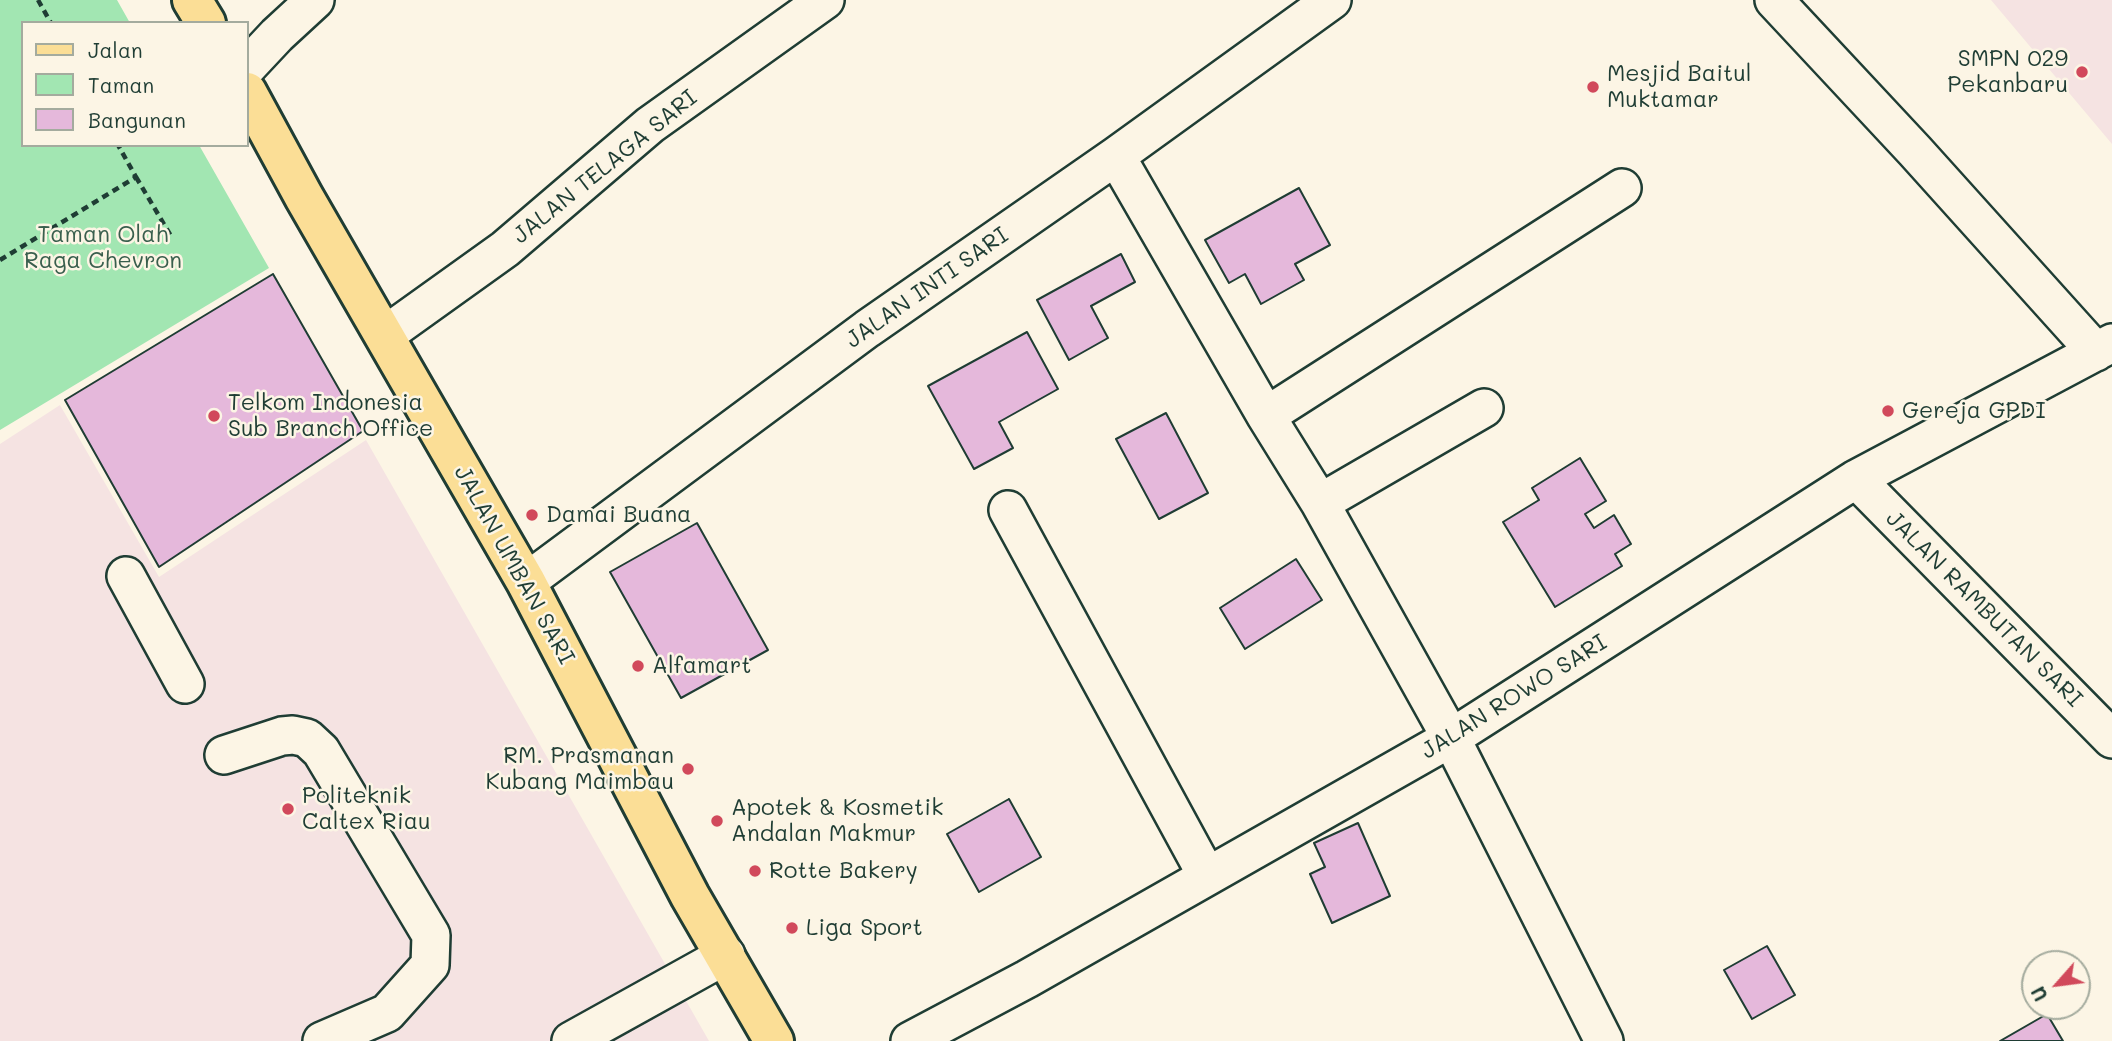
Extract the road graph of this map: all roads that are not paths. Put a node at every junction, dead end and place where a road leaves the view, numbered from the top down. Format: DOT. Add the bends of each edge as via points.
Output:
graph roads {
  1 [pos="192,0"];
  2 [pos="315,0"];
  3 [pos="825,0"];
  4 [pos="1332,0"];
  5 [pos="1774,0"];
  6 [pos="204,21"];
  7 [pos="248,66"];
  8 [pos="248,94"];
  9 [pos="1116,156"];
  10 [pos="1622,188"];
  11 [pos="385,335"];
  12 [pos="2104,347"];
  13 [pos="1484,408"];
  14 [pos="1266,416"];
  15 [pos="1856,479"];
  16 [pos="1320,503"];
  17 [pos="1008,510"];
  18 [pos="126,576"];
  19 [pos="526,582"];
  20 [pos="185,684"];
  21 [pos="1451,738"];
  22 [pos="2112,739"];
  23 [pos="224,755"];
  24 [pos="1207,876"];
  25 [pos="726,955"];
  26 [pos="768,1039"];
  27 [pos="322,1041"];
  28 [pos="570,1041"];
  29 [pos="910,1041"];
  30 [pos="1604,1041"];
  1 -- 6 [label="main road"];
  2 -- 7 [label="street"];
  3 -- 11 [label="street, JALAN TELAGA SARI" via="650,125 505,249"];
  4 -- 9 [label="street, JALAN INTI SARI"];
  5 -- 12 [label="street"];
  8 -- 11 [label="main road, JALAN UMBAN SARI"];
  9 -- 14 [label="street"];
  9 -- 19 [label="street, JALAN INTI SARI" via="867,329"];
  10 -- 14 [label="street"];
  11 -- 19 [label="main road, JALAN UMBAN SARI"];
  12 -- 15 [label="street, JALAN ROWO SARI"];
  13 -- 16 [label="street"];
  14 -- 16 [label="street"];
  15 -- 21 [label="street, JALAN ROWO SARI"];
  15 -- 22 [label="street, JALAN RAMBUTAN SARI"];
  16 -- 21 [label="street"];
  17 -- 24 [label="street"];
  18 -- 20 [label="street"];
  19 -- 25 [label="main road, JALAN UMBAN SARI" via="690,897"];
  21 -- 24 [label="street, JALAN ROWO SARI"];
  21 -- 30 [label="street"];
  23 -- 27 [label="street" via="282,736 307,738 321,751 431,935 430,965 387,1013"];
  24 -- 29 [label="street, JALAN ROWO SARI"];
  25 -- 26 [label="main road, JALAN UMBAN SARI"];
  25 -- 28 [label="street"];
}
